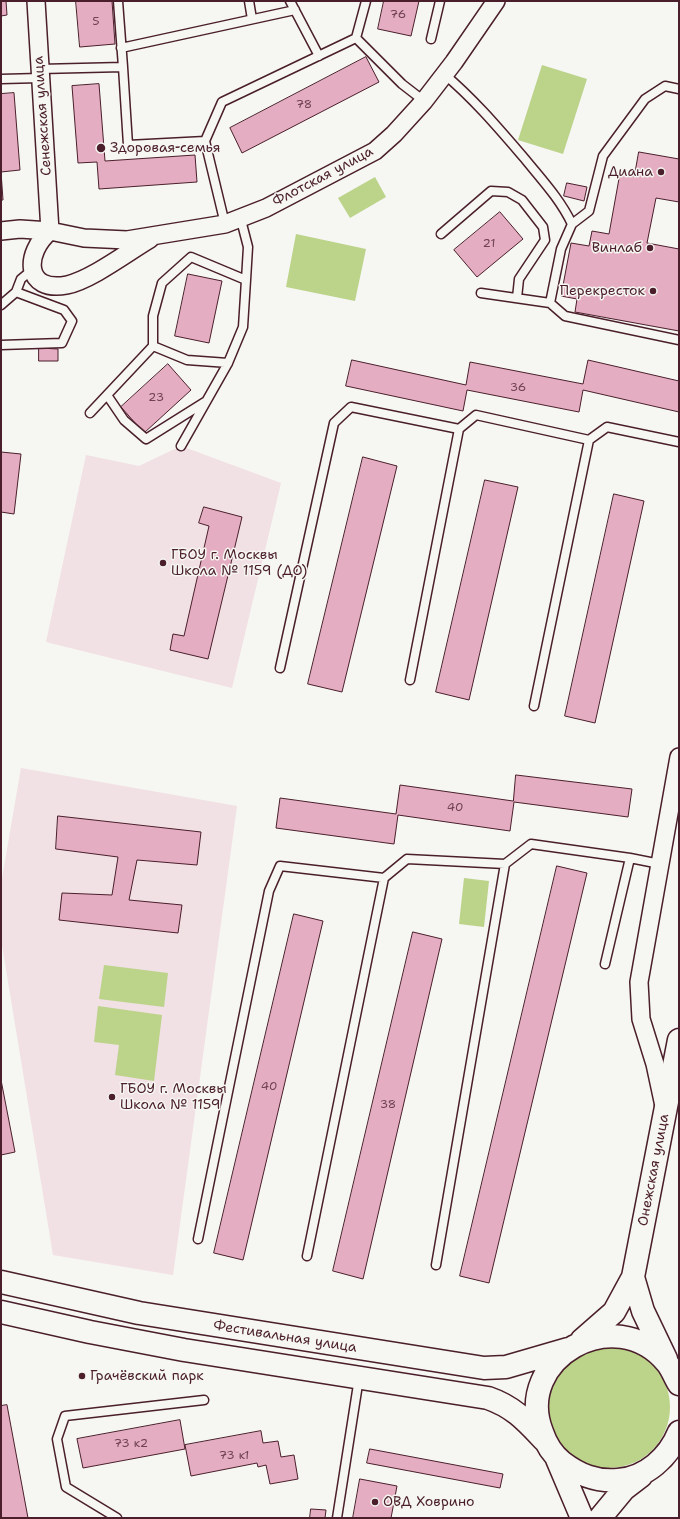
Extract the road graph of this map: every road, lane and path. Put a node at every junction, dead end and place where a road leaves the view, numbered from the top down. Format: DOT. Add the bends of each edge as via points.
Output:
graph roads {
  1 [pos="36,1"];
  2 [pos="118,1"];
  3 [pos="249,1"];
  4 [pos="290,1"];
  5 [pos="366,1"];
  6 [pos="440,1"];
  7 [pos="496,1"];
  8 [pos="295,10"];
  9 [pos="252,19"];
  10 [pos="356,38"];
  11 [pos="431,39"];
  12 [pos="122,48"];
  13 [pos="319,56"];
  14 [pos="123,67"];
  15 [pos="40,73"];
  16 [pos="444,74"];
  17 [pos="1,79"];
  18 [pos="679,89"];
  19 [pos="424,101"];
  20 [pos="205,141"];
  21 [pos="233,222"];
  22 [pos="572,224"];
  23 [pos="1,231"];
  24 [pos="50,231"];
  25 [pos="441,234"];
  26 [pos="156,235"];
  27 [pos="32,270"];
  28 [pos="246,280"];
  29 [pos="16,292"];
  30 [pos="481,293"];
  31 [pos="517,298"];
  32 [pos="550,303"];
  33 [pos="1,305"];
  34 [pos="679,340"];
  35 [pos="1,345"];
  36 [pos="153,346"];
  37 [pos="228,363"];
  38 [pos="107,395"];
  39 [pos="206,402"];
  40 [pos="90,413"];
  41 [pos="459,429"];
  42 [pos="589,440"];
  43 [pos="679,442"];
  44 [pos="181,446"];
  45 [pos="280,668"];
  46 [pos="410,680"];
  47 [pos="534,706"];
  48 [pos="679,757"];
  49 [pos="630,858"];
  50 [pos="505,864"];
  51 [pos="660,864"];
  52 [pos="384,878"];
  53 [pos="605,964"];
  54 [pos="679,1040"];
  55 [pos="665,1114"];
  56 [pos="198,1239"];
  57 [pos="307,1256"];
  58 [pos="436,1265"];
  59 [pos="634,1277"];
  60 [pos="1,1282"];
  61 [pos="1,1312"];
  62 [pos="574,1346"];
  63 [pos="668,1364"];
  64 [pos="359,1378"];
  65 [pos="679,1384"];
  66 [pos="204,1400"];
  67 [pos="679,1432"];
  68 [pos="551,1449"];
  69 [pos="679,1455"];
  70 [pos="651,1468"];
  71 [pos="117,1518"];
  72 [pos="336,1518"];
  73 [pos="582,1518"];
  74 [pos="600,1518"];
  1 -- 15 [label="street, Сенежская улица"];
  2 -- 12 [label="lane"];
  3 -- 9 [label="lane"];
  4 -- 8 [label="lane"];
  5 -- 10 [label="lane"];
  6 -- 11 [label="lane"];
  7 -- 16 [label="street, Флотская улица"];
  8 -- 9 [label="lane"];
  8 -- 13 [label="lane"];
  9 -- 12 [label="lane"];
  10 -- 13 [label="lane"];
  10 -- 19 [label="lane" via="402,84"];
  12 -- 14 [label="lane"];
  13 -- 20 [label="lane" via="222,102"];
  14 -- 15 [label="lane"];
  14 -- 20 [label="lane" via="128,144"];
  15 -- 17 [label="lane"];
  15 -- 24 [label="street, Сенежская улица"];
  16 -- 19 [label="street, Флотская улица"];
  16 -- 22 [label="lane" via="512,144 562,203"];
  18 -- 22 [label="lane" via="666,86 644,99 603,156 589,211"];
  19 -- 21 [label="street, Флотская улица" via="394,134 375,150 310,186"];
  20 -- 21 [label="lane"];
  21 -- 26 [label="street, Флотская улица"];
  21 -- 28 [label="lane" via="248,247"];
  22 -- 32 [label="lane" via="561,249"];
  23 -- 24 [label="street, Флотская улица"];
  24 -- 26 [label="street, Флотская улица" via="104,240 127,240"];
  24 -- 27 [label="street" via="36,246"];
  25 -- 31 [label="lane" via="491,191 508,192 522,200 543,227 544,240 519,279"];
  26 -- 27 [label="street, Флотская улица" via="94,273 67,285 45,284 34,276"];
  27 -- 29 [label="lane" via="21,279"];
  28 -- 36 [label="lane" via="191,258 162,283 153,316"];
  28 -- 37 [label="lane" via="243,326"];
  29 -- 33 [label="lane"];
  29 -- 35 [label="lane" via="64,310 72,321 62,343"];
  30 -- 31 [label="lane"];
  31 -- 32 [label="lane"];
  32 -- 34 [label="lane" via="565,316"];
  36 -- 37 [label="lane" via="187,360"];
  36 -- 38 [label="lane"];
  37 -- 39 [label="lane"];
  38 -- 39 [label="lane" via="124,420 146,439"];
  38 -- 40 [label="lane"];
  39 -- 44 [label="lane"];
  41 -- 42 [label="lane" via="476,414"];
  41 -- 45 [label="lane" via="352,407 334,423"];
  41 -- 46 [label="lane"];
  42 -- 43 [label="lane" via="607,427"];
  42 -- 47 [label="lane"];
  48 -- 51 [label="street"];
  49 -- 50 [label="lane" via="531,844"];
  49 -- 51 [label="lane"];
  49 -- 53 [label="lane"];
  50 -- 52 [label="lane" via="407,859"];
  50 -- 58 [label="lane"];
  51 -- 55 [label="street" via="639,982 640,1019 655,1064"];
  52 -- 56 [label="lane" via="280,866 269,891"];
  52 -- 57 [label="lane"];
  54 -- 55 [label="main road, Онежская улица"];
  55 -- 59 [label="main road, Онежская улица"];
  59 -- 62 [label="main road, Онежская улица" via="614,1312"];
  59 -- 63 [label="main road, Онежская улица" via="643,1311"];
  60 -- 62 [label="main road, Фестивальная улица" via="146,1314 484,1368 506,1367"];
  61 -- 64 [label="main road, Фестивальная улица" via="134,1341"];
  62 -- 63 [label="main road, Фестивальная улица" via="605,1336 627,1337 653,1349"];
  62 -- 68 [label="main road, Онежская улица" via="557,1359 546,1374 539,1394 539,1424"];
  63 -- 65 [label="main road"];
  64 -- 68 [label="main road, Фестивальная улица" via="462,1393 505,1404 520,1414"];
  64 -- 72 [label="lane"];
  66 -- 71 [label="lane" via="65,1416 57,1439 66,1488"];
  67 -- 70 [label="main road" via="675,1441"];
  68 -- 70 [label="main road" via="571,1469 588,1478 625,1480"];
  68 -- 73 [label="main road"];
  69 -- 70 [label="main road"];
  70 -- 74 [label="main road" via="624,1489"];
}
